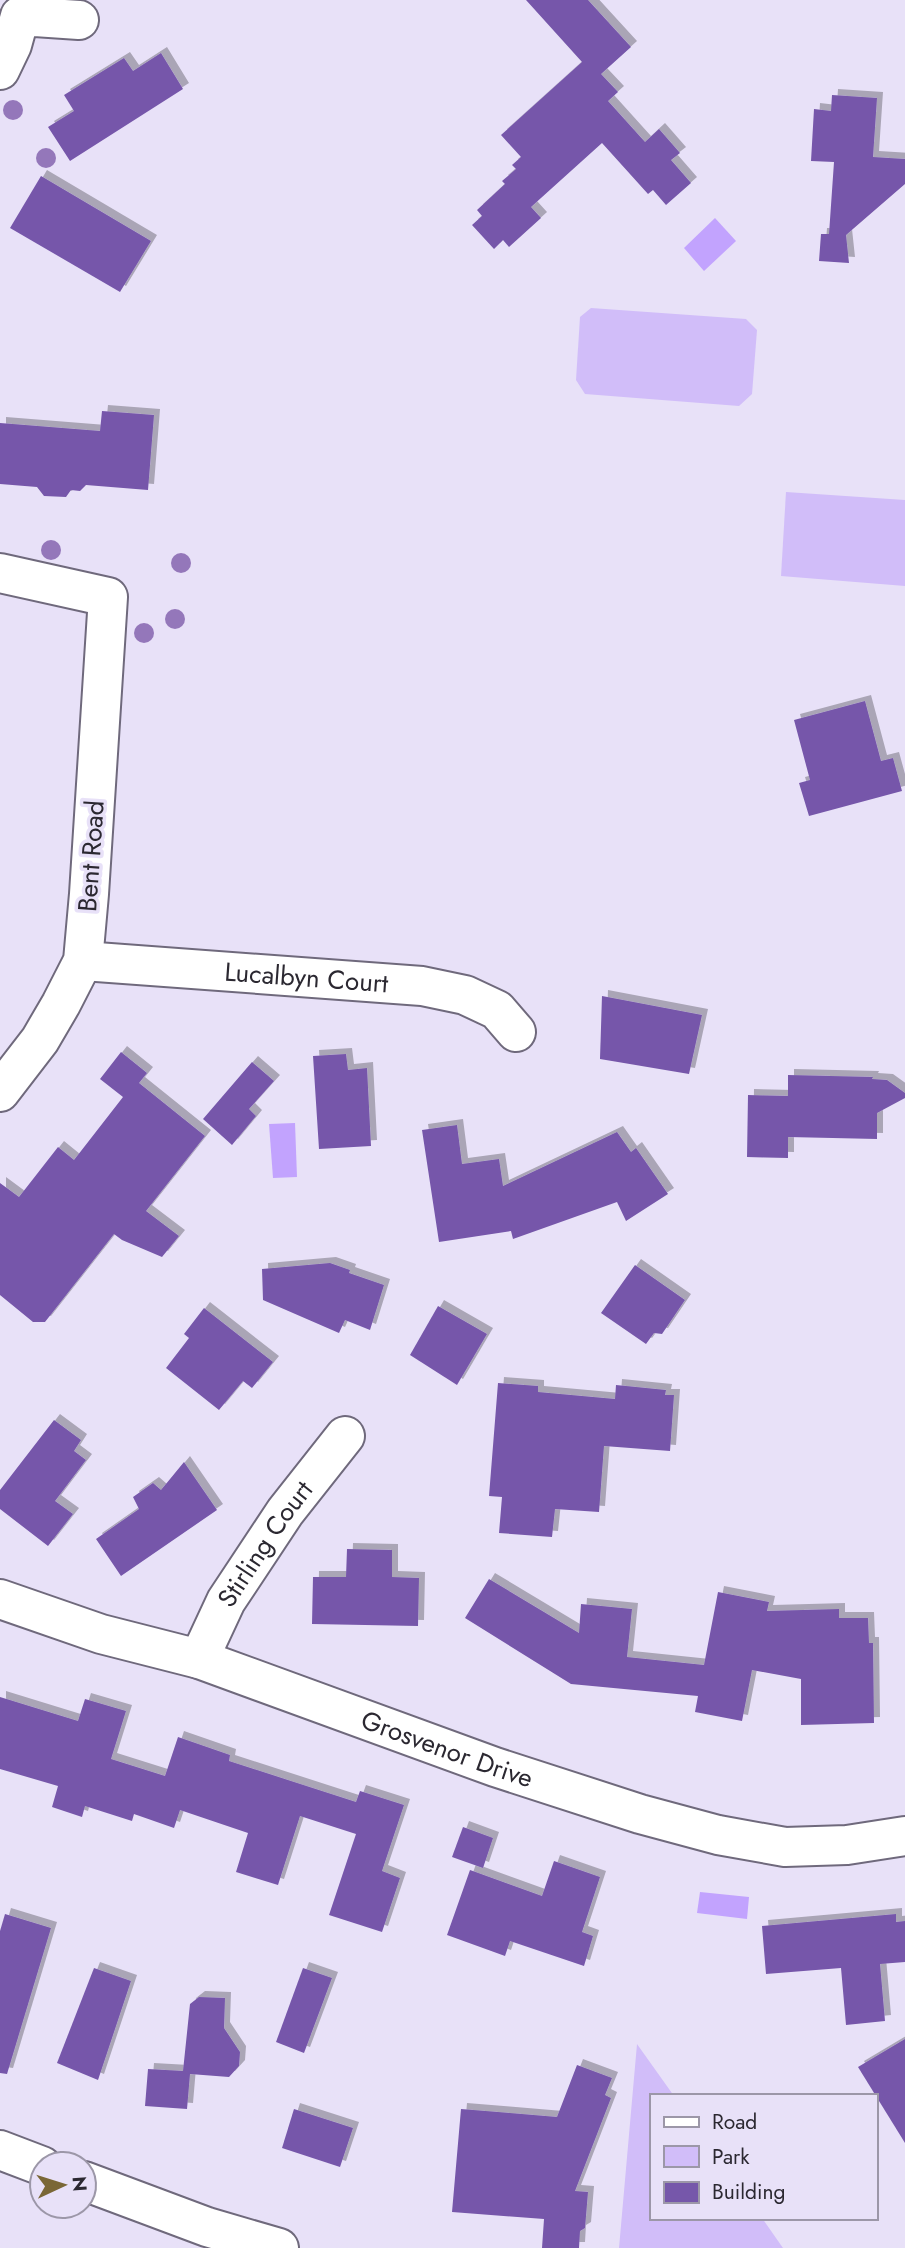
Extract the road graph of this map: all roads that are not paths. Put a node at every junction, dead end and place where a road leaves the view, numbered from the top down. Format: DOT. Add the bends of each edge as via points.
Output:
graph roads {
  1 [pos="18,8"];
  2 [pos="79,20"];
  3 [pos="0,70"];
  4 [pos="0,573"];
  5 [pos="83,961"];
  6 [pos="516,1032"];
  7 [pos="0,1092"];
  8 [pos="345,1436"];
  9 [pos="0,1600"];
  10 [pos="199,1659"];
  11 [pos="905,1836"];
  12 [pos="0,2150"];
  13 [pos="28,2160"];
  14 [pos="98,2186"];
  15 [pos="279,2248"];
  1 -- 2 [label="street"];
  1 -- 3 [label="street" via="12,45"];
  4 -- 5 [label="street, Bent Road" via="108,597"];
  5 -- 6 [label="street, Lucalbyn Court" via="422,986 465,995 497,1010"];
  5 -- 7 [label="street, Bent Road" via="40,1040"];
  8 -- 10 [label="street, Stirling Court" via="285,1512 226,1601"];
  9 -- 10 [label="street, Grosvenor Drive" via="101,1634"];
  10 -- 11 [label="street, Grosvenor Drive" via="495,1768 718,1835 785,1847"];
  12 -- 13 [label="street"];
  14 -- 15 [label="street"];
}
